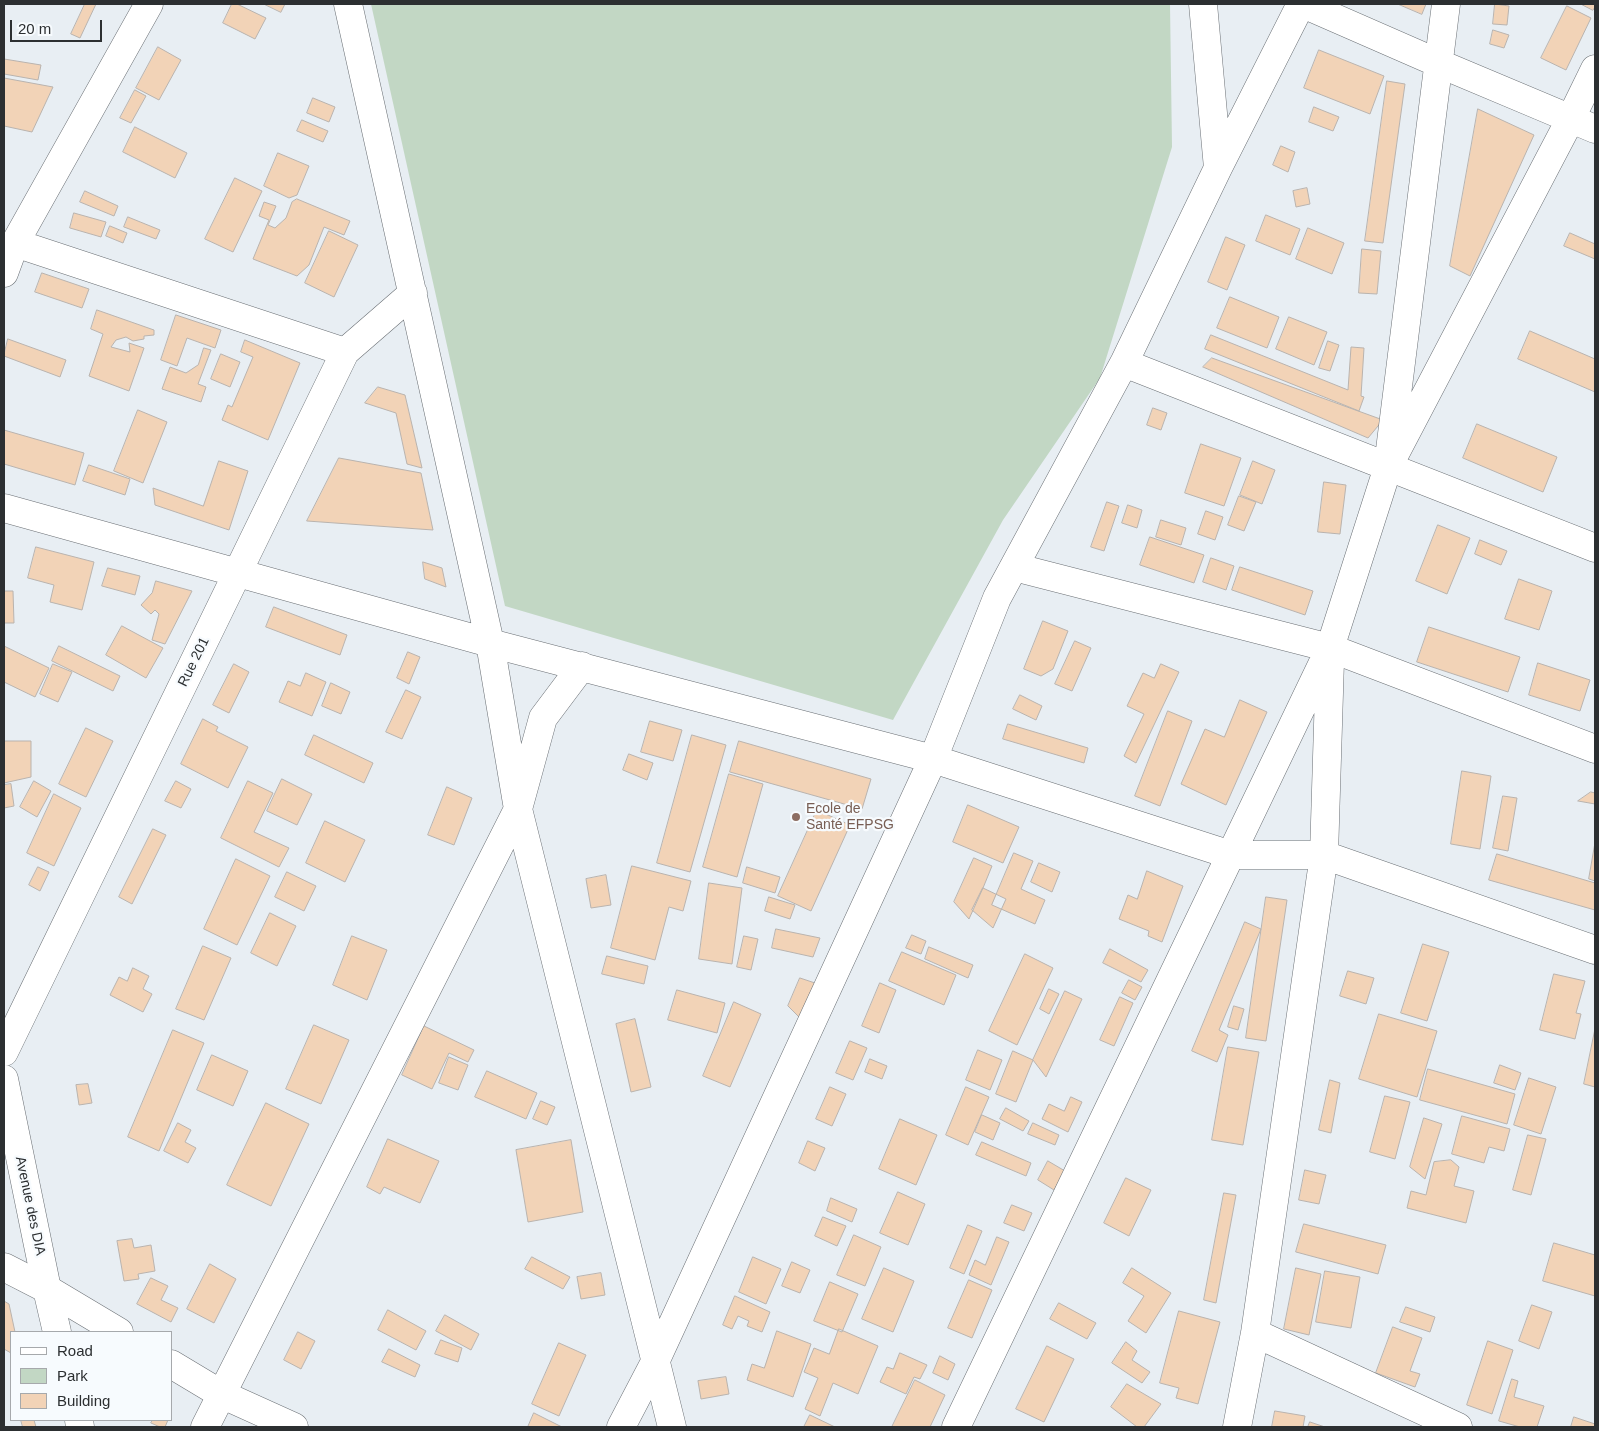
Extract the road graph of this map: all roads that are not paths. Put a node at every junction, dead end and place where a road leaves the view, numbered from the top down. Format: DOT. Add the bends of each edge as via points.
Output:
graph roads {
  1 [pos="149,4"];
  2 [pos="348,4"];
  3 [pos="1203,4"];
  4 [pos="1302,4"];
  5 [pos="1446,4"];
  6 [pos="1438,63"];
  7 [pos="1595,69"];
  8 [pos="1583,123"];
  9 [pos="1218,168"];
  10 [pos="15,243"];
  11 [pos="4,273"];
  12 [pos="413,293"];
  13 [pos="345,352"];
  14 [pos="1124,363"];
  15 [pos="1388,467"];
  16 [pos="4,508"];
  17 [pos="1595,548"];
  18 [pos="1014,567"];
  19 [pos="237,573"];
  20 [pos="490,643"];
  21 [pos="1330,648"];
  22 [pos="582,666"];
  23 [pos="1595,749"];
  24 [pos="933,759"];
  25 [pos="518,809"];
  26 [pos="1231,855"];
  27 [pos="1324,855"];
  28 [pos="1595,950"];
  29 [pos="4,1052"];
  30 [pos="4,1078"];
  31 [pos="4,1267"];
  32 [pos="47,1288"];
  33 [pos="57,1331"];
  34 [pos="117,1331"];
  35 [pos="1255,1333"];
  36 [pos="656,1360"];
  37 [pos="172,1365"];
  38 [pos="221,1394"];
  39 [pos="205,1427"];
  40 [pos="294,1427"];
  41 [pos="622,1427"];
  42 [pos="672,1427"];
  43 [pos="956,1427"];
  44 [pos="1237,1427"];
  45 [pos="1458,1427"];
  1 -- 10 [label="street"];
  2 -- 12 [label="street"];
  3 -- 9 [label="street"];
  4 -- 6 [label="street"];
  4 -- 9 [label="street"];
  5 -- 6 [label="street"];
  6 -- 8 [label="street"];
  6 -- 15 [label="street"];
  7 -- 8 [label="street"];
  8 -- 15 [label="street"];
  9 -- 14 [label="street"];
  10 -- 11 [label="street"];
  10 -- 13 [label="street"];
  12 -- 13 [label="street, Rue 201"];
  12 -- 20 [label="street"];
  13 -- 19 [label="street, Rue 201"];
  14 -- 15 [label="street"];
  14 -- 18 [label="street"];
  15 -- 17 [label="street"];
  15 -- 21 [label="street"];
  16 -- 19 [label="street"];
  18 -- 21 [label="street"];
  18 -- 24 [label="street" via="998,598"];
  19 -- 20 [label="street"];
  19 -- 29 [label="street, Rue 201"];
  20 -- 22 [label="street"];
  20 -- 25 [label="street"];
  21 -- 23 [label="street"];
  21 -- 26 [label="street"];
  21 -- 27 [label="street"];
  22 -- 24 [label="street"];
  22 -- 25 [label="street" via="543,718"];
  24 -- 26 [label="street"];
  24 -- 36 [label="street"];
  25 -- 36 [label="street"];
  25 -- 38 [label="street"];
  26 -- 27 [label="street"];
  26 -- 43 [label="street"];
  27 -- 28 [label="street"];
  27 -- 35 [label="street"];
  30 -- 32 [label="street, Avenue des DIA"];
  31 -- 32 [label="street"];
  32 -- 33 [label="street, Avenue des DIA"];
  32 -- 34 [label="street"];
  35 -- 44 [label="street"];
  35 -- 45 [label="street"];
  36 -- 41 [label="street"];
  36 -- 42 [label="street"];
  37 -- 38 [label="street"];
  38 -- 39 [label="street"];
  38 -- 40 [label="street"];
}
